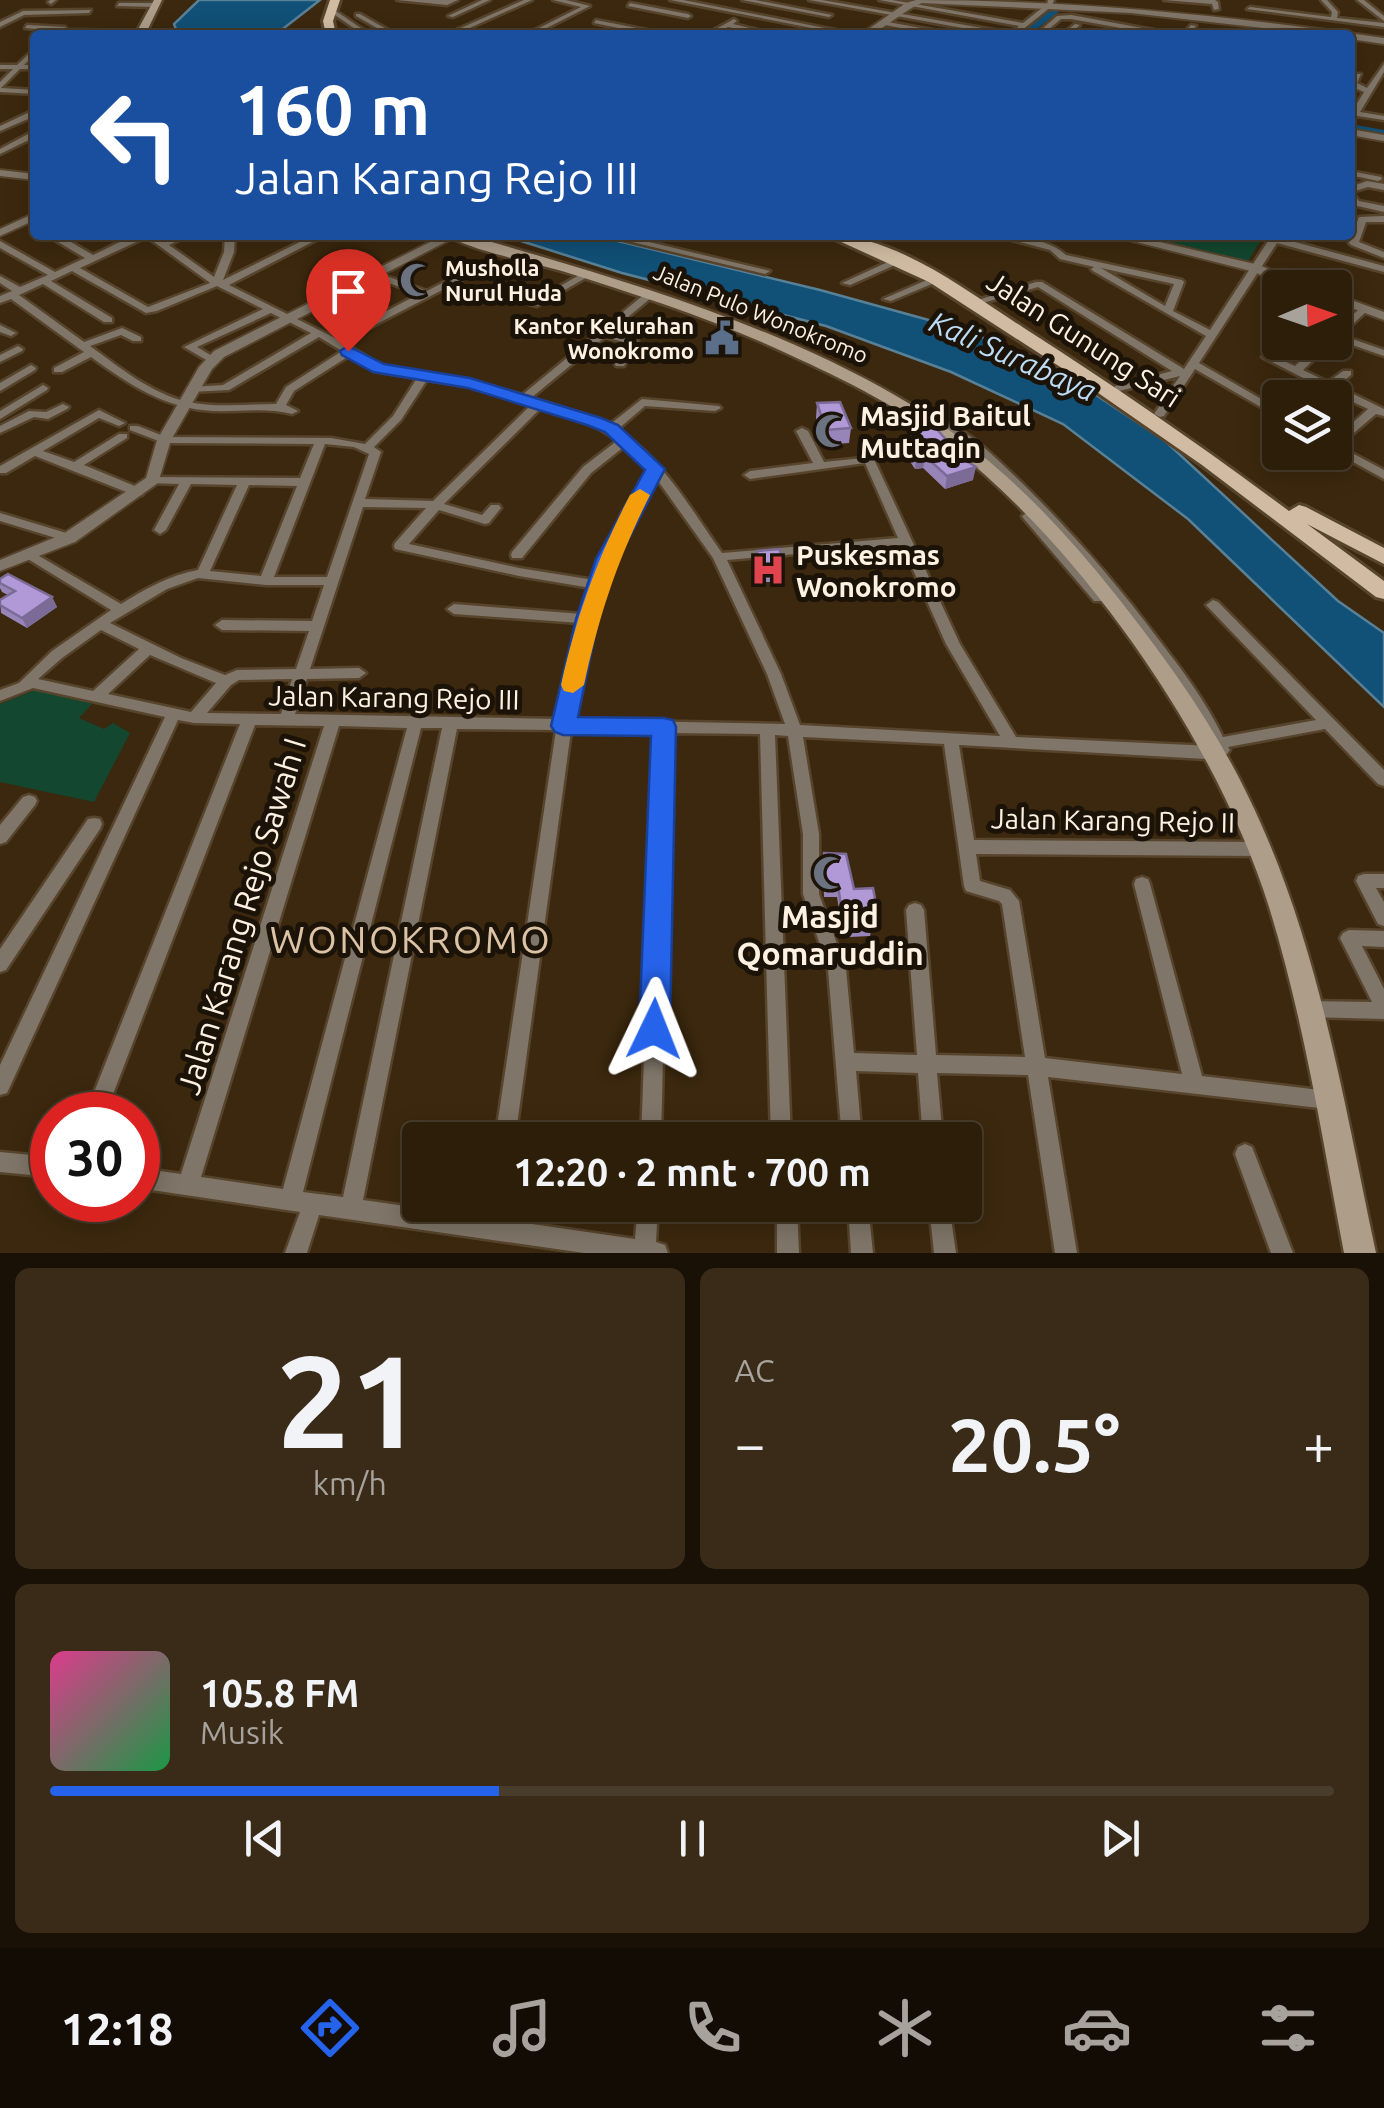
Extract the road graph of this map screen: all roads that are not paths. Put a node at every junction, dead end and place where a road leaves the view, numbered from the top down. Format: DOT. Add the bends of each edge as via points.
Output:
graph roads {
  1 [pos="26,0"];
  2 [pos="403,0"];
  3 [pos="529,0"];
  4 [pos="556,0"];
  5 [pos="673,0"];
  6 [pos="723,0"];
  7 [pos="745,0"];
  8 [pos="780,0"];
  9 [pos="812,0"];
  10 [pos="882,0"];
  11 [pos="1168,0"];
  12 [pos="1176,0"];
  13 [pos="1250,0"];
  14 [pos="1324,0"];
  15 [pos="1360,0"];
  16 [pos="482,1"];
  17 [pos="454,2"];
  18 [pos="332,3"];
  19 [pos="633,3"];
  20 [pos="908,3"];
  21 [pos="1050,3"];
  22 [pos="96,4"];
  23 [pos="118,5"];
  24 [pos="154,5"];
  25 [pos="771,5"];
  26 [pos="710,7"];
  27 [pos="1216,8"];
  28 [pos="1250,10"];
  29 [pos="90,11"];
  30 [pos="374,12"];
  31 [pos="667,12"];
  32 [pos="23,13"];
  33 [pos="895,14"];
  34 [pos="358,15"];
  35 [pos="829,15"];
  36 [pos="451,16"];
  37 [pos="688,16"];
  38 [pos="1183,16"];
  39 [pos="0,17"];
  40 [pos="12,18"];
  41 [pos="1334,18"];
  42 [pos="342,19"];
  43 [pos="736,20"];
  44 [pos="1055,20"];
  45 [pos="1384,22"];
  46 [pos="882,23"];
  47 [pos="1364,23"];
  48 [pos="1252,24"];
  49 [pos="0,25"];
  50 [pos="727,25"];
  51 [pos="1025,25"];
  52 [pos="1078,25"];
  53 [pos="27,28"];
  54 [pos="541,29"];
  55 [pos="633,29"];
  56 [pos="44,30"];
  57 [pos="63,30"];
  58 [pos="142,30"];
  59 [pos="321,30"];
  60 [pos="329,30"];
  61 [pos="360,30"];
  62 [pos="385,30"];
  63 [pos="460,30"];
  64 [pos="545,30"];
  65 [pos="637,30"];
  66 [pos="718,30"];
  67 [pos="753,30"];
  68 [pos="840,30"];
  69 [pos="870,30"];
  70 [pos="921,30"];
  71 [pos="984,30"];
  72 [pos="1018,30"];
  73 [pos="1044,30"];
  74 [pos="1071,30"];
  75 [pos="1103,30"];
  76 [pos="1144,30"];
  77 [pos="1301,30"];
  78 [pos="1355,31"];
  79 [pos="1355,37"];
  80 [pos="1384,41"];
  81 [pos="30,55"];
  82 [pos="0,66"];
  83 [pos="18,67"];
  84 [pos="30,68"];
  85 [pos="1381,72"];
  86 [pos="1355,75"];
  87 [pos="1355,85"];
  88 [pos="0,88"];
  89 [pos="30,91"];
  90 [pos="1367,93"];
  91 [pos="1355,94"];
  92 [pos="1355,110"];
  93 [pos="1355,111"];
  94 [pos="30,115"];
  95 [pos="1384,118"];
  96 [pos="0,129"];
  97 [pos="1355,133"];
  98 [pos="30,137"];
  99 [pos="1384,138"];
  100 [pos="0,144"];
  101 [pos="13,146"];
  102 [pos="30,148"];
  103 [pos="0,152"];
  104 [pos="0,173"];
  105 [pos="1355,175"];
  106 [pos="30,177"];
  107 [pos="1384,184"];
  108 [pos="1355,189"];
  109 [pos="1355,201"];
  110 [pos="1384,209"];
  111 [pos="30,218"];
  112 [pos="1384,219"];
  113 [pos="0,233"];
  114 [pos="60,240"];
  115 [pos="136,240"];
  116 [pos="156,240"];
  117 [pos="172,240"];
  118 [pos="230,240"];
  119 [pos="310,240"];
  120 [pos="445,240"];
  121 [pos="470,240"];
  122 [pos="630,240"];
  123 [pos="847,240"];
  124 [pos="867,240"];
  125 [pos="1019,240"];
  126 [pos="1135,240"];
  127 [pos="1273,240"];
  128 [pos="1285,240"];
  129 [pos="1355,240"];
  130 [pos="1355,240"];
  131 [pos="0,244"];
  132 [pos="163,244"];
  133 [pos="1384,256"];
  134 [pos="93,259"];
  135 [pos="901,260"];
  136 [pos="1084,262"];
  137 [pos="74,268"];
  138 [pos="1255,268"];
  139 [pos="1384,269"];
  140 [pos="764,271"];
  141 [pos="1262,271"];
  142 [pos="470,272"];
  143 [pos="378,276"];
  144 [pos="584,276"];
  145 [pos="0,279"];
  146 [pos="50,279"];
  147 [pos="936,279"];
  148 [pos="220,283"];
  149 [pos="847,283"];
  150 [pos="1038,284"];
  151 [pos="428,294"];
  152 [pos="649,295"];
  153 [pos="11,296"];
  154 [pos="888,299"];
  155 [pos="983,300"];
  156 [pos="534,304"];
  157 [pos="1352,305"];
  158 [pos="272,308"];
  159 [pos="1363,309"];
  160 [pos="1168,312"];
  161 [pos="1384,316"];
  162 [pos="290,319"];
  163 [pos="108,320"];
  164 [pos="1352,320"];
  165 [pos="319,333"];
  166 [pos="600,333"];
  167 [pos="1212,335"];
  168 [pos="137,340"];
  169 [pos="335,342"];
  170 [pos="1352,342"];
  171 [pos="1044,343"];
  172 [pos="18,348"];
  173 [pos="87,349"];
  174 [pos="348,351"];
  175 [pos="1384,354"];
  176 [pos="0,358"];
  177 [pos="212,359"];
  178 [pos="1274,360"];
  179 [pos="1308,360"];
  180 [pos="620,364"];
  181 [pos="31,368"];
  182 [pos="1187,369"];
  183 [pos="58,370"];
  184 [pos="1297,370"];
  185 [pos="1347,373"];
  186 [pos="424,375"];
  187 [pos="1317,380"];
  188 [pos="1335,380"];
  189 [pos="0,388"];
  190 [pos="43,388"];
  191 [pos="1119,388"];
  192 [pos="193,390"];
  193 [pos="532,396"];
  194 [pos="1352,398"];
  195 [pos="185,404"];
  196 [pos="1262,406"];
  197 [pos="64,407"];
  198 [pos="715,408"];
  199 [pos="286,409"];
  200 [pos="1379,411"];
  201 [pos="1160,414"];
  202 [pos="0,416"];
  203 [pos="612,428"];
  204 [pos="125,429"];
  205 [pos="0,430"];
  206 [pos="802,431"];
  207 [pos="1352,431"];
  208 [pos="164,440"];
  209 [pos="626,440"];
  210 [pos="321,441"];
  211 [pos="367,448"];
  212 [pos="33,450"];
  213 [pos="1352,456"];
  214 [pos="819,464"];
  215 [pos="75,466"];
  216 [pos="655,469"];
  217 [pos="2,470"];
  218 [pos="988,471"];
  219 [pos="750,475"];
  220 [pos="1384,475"];
  221 [pos="153,480"];
  222 [pos="188,480"];
  223 [pos="244,481"];
  224 [pos="303,482"];
  225 [pos="138,492"];
  226 [pos="359,503"];
  227 [pos="436,504"];
  228 [pos="495,508"];
  229 [pos="0,517"];
  230 [pos="1302,520"];
  231 [pos="160,530"];
  232 [pos="69,538"];
  233 [pos="1330,540"];
  234 [pos="905,541"];
  235 [pos="517,555"];
  236 [pos="29,556"];
  237 [pos="719,557"];
  238 [pos="1384,557"];
  239 [pos="0,566"];
  240 [pos="202,574"];
  241 [pos="333,580"];
  242 [pos="266,581"];
  243 [pos="598,585"];
  244 [pos="1384,592"];
  245 [pos="1214,605"];
  246 [pos="454,609"];
  247 [pos="122,610"];
  248 [pos="587,619"];
  249 [pos="101,624"];
  250 [pos="222,625"];
  251 [pos="318,626"];
  252 [pos="149,648"];
  253 [pos="359,673"];
  254 [pos="302,674"];
  255 [pos="226,681"];
  256 [pos="25,684"];
  257 [pos="0,696"];
  258 [pos="95,697"];
  259 [pos="173,716"];
  260 [pos="194,718"];
  261 [pos="250,719"];
  262 [pos="286,720"];
  263 [pos="333,721"];
  264 [pos="1328,722"];
  265 [pos="415,724"];
  266 [pos="450,725"];
  267 [pos="563,726"];
  268 [pos="664,727"];
  269 [pos="767,729"];
  270 [pos="796,731"];
  271 [pos="951,739"];
  272 [pos="1011,741"];
  273 [pos="1214,750"];
  274 [pos="1384,780"];
  275 [pos="28,801"];
  276 [pos="94,824"];
  277 [pos="0,837"];
  278 [pos="966,846"];
  279 [pos="1259,850"];
  280 [pos="1384,881"];
  281 [pos="1142,884"];
  282 [pos="915,910"];
  283 [pos="1384,919"];
  284 [pos="1384,939"];
  285 [pos="0,964"];
  286 [pos="1308,1009"];
  287 [pos="1384,1010"];
  288 [pos="846,1062"];
  289 [pos="924,1064"];
  290 [pos="1033,1066"];
  291 [pos="1194,1084"];
  292 [pos="0,1086"];
  293 [pos="104,1092"];
  294 [pos="1328,1100"];
  295 [pos="508,1122"];
  296 [pos="652,1122"];
  297 [pos="780,1122"];
  298 [pos="851,1122"];
  299 [pos="930,1122"];
  300 [pos="1245,1154"];
  301 [pos="0,1162"];
  302 [pos="30,1165"];
  303 [pos="160,1181"];
  304 [pos="188,1185"];
  305 [pos="302,1201"];
  306 [pos="351,1209"];
  307 [pos="494,1222"];
  308 [pos="648,1222"];
  309 [pos="787,1222"];
  310 [pos="859,1222"];
  311 [pos="941,1222"];
  312 [pos="493,1228"];
  313 [pos="649,1252"];
  314 [pos="296,1253"];
  315 [pos="788,1253"];
  316 [pos="862,1253"];
  317 [pos="944,1253"];
  318 [pos="1066,1253"];
  319 [pos="1282,1253"];
  320 [pos="1360,1253"];
  1 -- 32 [label="street" via="13,11"];
  2 -- 17 [label="street"];
  3 -- 63 [label="street"];
  4 -- 54 [label="street" via="586,6"];
  5 -- 26 [label="street"];
  6 -- 26 [label="street"];
  7 -- 25 [label="street"];
  8 -- 25 [label="street"];
  9 -- 33 [label="street"];
  10 -- 20 [label="street"];
  11 -- 12 [label="street"];
  12 -- 27 [label="street" via="1215,2"];
  12 -- 38 [label="street"];
  13 -- 28 [label="street"];
  14 -- 41 [label="street"];
  15 -- 45 [label="street"];
  16 -- 36 [label="street"];
  18 -- 42 [label="street"];
  18 -- 59 [label="main road"];
  18 -- 60 [label="main road"];
  19 -- 31 [label="street"];
  19 -- 55 [label="street" via="596,22"];
  20 -- 21 [label="street"];
  20 -- 33 [label="street"];
  20 -- 51 [label="street"];
  21 -- 38 [label="street"];
  21 -- 51 [label="street"];
  22 -- 29 [label="street"];
  23 -- 24 [label="street"];
  24 -- 58 [label="main road"];
  25 -- 35 [label="street"];
  26 -- 68 [label="street"];
  28 -- 41 [label="street"];
  28 -- 48 [label="street"];
  29 -- 32 [label="street"];
  29 -- 57 [label="street"];
  30 -- 34 [label="street"];
  31 -- 37 [label="street"];
  31 -- 55 [label="street"];
  32 -- 40 [label="street"];
  33 -- 46 [label="street"];
  33 -- 71 [label="street"];
  34 -- 42 [label="street"];
  34 -- 62 [label="street"];
  38 -- 48 [label="street"];
  39 -- 40 [label="street"];
  40 -- 49 [label="street"];
  41 -- 47 [label="street"];
  42 -- 61 [label="street"];
  43 -- 50 [label="street"];
  44 -- 52 [label="street"];
  44 -- 73 [label="street"];
  44 -- 76 [label="street" via="1071,16"];
  45 -- 47 [label="street"];
  46 -- 69 [label="street"];
  46 -- 70 [label="street"];
  47 -- 78 [label="street"];
  48 -- 77 [label="street"];
  50 -- 66 [label="street"];
  50 -- 67 [label="street"];
  51 -- 72 [label="street"];
  52 -- 74 [label="street"];
  52 -- 75 [label="street"];
  53 -- 56 [label="street"];
  54 -- 64 [label="street"];
  55 -- 65 [label="street"];
  79 -- 80 [label="street"];
  81 -- 83 [label="street"];
  82 -- 83 [label="street"];
  83 -- 84 [label="street"];
  83 -- 88 [label="street"];
  85 -- 86 [label="street"];
  85 -- 90 [label="street"];
  87 -- 90 [label="street"];
  88 -- 89 [label="street"];
  90 -- 91 [label="street"];
  90 -- 92 [label="street"];
  93 -- 95 [label="street"];
  94 -- 96 [label="street"];
  97 -- 99 [label="street"];
  98 -- 101 [label="street"];
  100 -- 101 [label="street"];
  101 -- 102 [label="street"];
  101 -- 103 [label="street"];
  104 -- 106 [label="street"];
  105 -- 107 [label="street"];
  107 -- 108 [label="street"];
  109 -- 110 [label="street"];
  111 -- 113 [label="street"];
  112 -- 130 [label="street" via="1362,218"];
  114 -- 134 [label="street"];
  115 -- 134 [label="street"];
  116 -- 132 [label="street"];
  117 -- 132 [label="street"];
  118 -- 148 [label="street"];
  119 -- 148 [label="street"];
  120 -- 143 [label="street"];
  121 -- 144 [label="main road, Jalan Pulo Wonokromo"];
  122 -- 140 [label="street"];
  123 -- 135 [label="main road, Jalan Gunung Sari"];
  124 -- 155 [label="main road, Jalan Gunung Sari" via="913,257"];
  125 -- 136 [label="street"];
  126 -- 138 [label="street"];
  127 -- 138 [label="street"];
  128 -- 139 [label="street"];
  129 -- 133 [label="street"];
  131 -- 146 [label="street"];
  132 -- 148 [label="street"];
  134 -- 137 [label="street"];
  135 -- 147 [label="main road, Jalan Gunung Sari"];
  135 -- 149 [label="street"];
  136 -- 160 [label="street"];
  136 -- 160 [label="street" via="1179,282"];
  137 -- 146 [label="street"];
  137 -- 148 [label="street" via="148,310"];
  138 -- 141 [label="street"];
  138 -- 167 [label="street"];
  142 -- 151 [label="street"];
  143 -- 151 [label="street"];
  143 -- 162 [label="street"];
  144 -- 152 [label="main road, Jalan Pulo Wonokromo"];
  144 -- 156 [label="street"];
  145 -- 153 [label="street"];
  146 -- 153 [label="street"];
  146 -- 163 [label="street"];
  147 -- 154 [label="street"];
  147 -- 171 [label="main road, Jalan Gunung Sari"];
  148 -- 158 [label="street"];
  150 -- 155 [label="street"];
  150 -- 182 [label="street"];
  151 -- 169 [label="street"];
  152 -- 166 [label="street"];
  152 -- 273 [label="main road, Jalan Pulo Wonokromo" via="844,374 926,420 1001,479 1093,578"];
  153 -- 173 [label="street"];
  155 -- 171 [label="main road, Jalan Gunung Sari"];
  157 -- 159 [label="street"];
  158 -- 162 [label="street"];
  158 -- 177 [label="street" via="190,346"];
  159 -- 161 [label="street"];
  159 -- 164 [label="street"];
  160 -- 167 [label="street"];
  162 -- 165 [label="street"];
  162 -- 177 [label="street"];
  165 -- 169 [label="street"];
  165 -- 192 [label="street" via="225,388"];
  166 -- 180 [label="street" via="632,340"];
  166 -- 193 [label="street"];
  167 -- 182 [label="street"];
  168 -- 173 [label="street" via="122,331"];
  169 -- 174 [label="street"];
  170 -- 175 [label="street"];
  171 -- 191 [label="main road, Jalan Gunung Sari"];
  171 -- 230 [label="main road, Jalan Gunung Sari"];
  172 -- 176 [label="street"];
  173 -- 183 [label="street"];
  173 -- 195 [label="street"];
  174 -- 186 [label="street" via="379,369"];
  174 -- 199 [label="street" via="286,393"];
  177 -- 192 [label="street"];
  178 -- 184 [label="street"];
  179 -- 184 [label="street"];
  181 -- 189 [label="street"];
  182 -- 191 [label="street"];
  182 -- 196 [label="street"];
  182 -- 201 [label="street"];
  184 -- 187 [label="street"];
  185 -- 188 [label="street"];
  186 -- 193 [label="street"];
  186 -- 211 [label="street" via="397,418"];
  190 -- 202 [label="street"];
  191 -- 201 [label="main road, Jalan Gunung Sari"];
  192 -- 195 [label="street"];
  193 -- 203 [label="street"];
  193 -- 227 [label="street"];
  194 -- 200 [label="street"];
  195 -- 199 [label="street"];
  195 -- 208 [label="street"];
  197 -- 205 [label="street"];
  198 -- 203 [label="street" via="642,402"];
  200 -- 207 [label="street"];
  201 -- 230 [label="main road, Jalan Gunung Sari"];
  203 -- 209 [label="street"];
  204 -- 208 [label="street"];
  204 -- 212 [label="street" via="100,413"];
  204 -- 215 [label="street"];
  206 -- 214 [label="street"];
  208 -- 210 [label="street"];
  208 -- 221 [label="street"];
  209 -- 216 [label="street"];
  209 -- 235 [label="street" via="587,470"];
  210 -- 211 [label="street"];
  210 -- 224 [label="street"];
  211 -- 226 [label="street" via="374,456"];
  212 -- 215 [label="street"];
  212 -- 217 [label="street"];
  213 -- 220 [label="street"];
  214 -- 219 [label="street"];
  214 -- 234 [label="street" via="869,459"];
  215 -- 225 [label="street"];
  216 -- 237 [label="street"];
  216 -- 243 [label="street"];
  218 -- 273 [label="street, Jalan Pulo Wonokromo" via="1113,614"];
  221 -- 222 [label="street"];
  221 -- 225 [label="street"];
  222 -- 223 [label="street"];
  222 -- 231 [label="street"];
  223 -- 224 [label="street"];
  223 -- 240 [label="street"];
  224 -- 242 [label="street"];
  225 -- 232 [label="street"];
  226 -- 227 [label="street"];
  226 -- 241 [label="street"];
  227 -- 228 [label="street" via="485,520"];
  227 -- 243 [label="street" via="402,542 404,549"];
  229 -- 232 [label="street"];
  230 -- 233 [label="main road, Jalan Gunung Sari"];
  232 -- 236 [label="street"];
  233 -- 238 [label="main road"];
  233 -- 244 [label="main road, Jalan Gunung Sari"];
  234 -- 237 [label="street"];
  234 -- 272 [label="street" via="953,644"];
  236 -- 239 [label="street"];
  236 -- 247 [label="street"];
  237 -- 270 [label="street"];
  240 -- 242 [label="street"];
  240 -- 247 [label="street" via="185,574"];
  241 -- 242 [label="street"];
  241 -- 251 [label="street"];
  243 -- 248 [label="street"];
  245 -- 264 [label="street"];
  246 -- 248 [label="street"];
  247 -- 249 [label="street"];
  248 -- 267 [label="street"];
  249 -- 252 [label="street"];
  249 -- 256 [label="street"];
  250 -- 251 [label="street"];
  251 -- 254 [label="street"];
  252 -- 255 [label="street"];
  252 -- 258 [label="street"];
  253 -- 254 [label="street"];
  254 -- 255 [label="street" via="240,674"];
  254 -- 262 [label="street"];
  255 -- 260 [label="street"];
  256 -- 257 [label="street"];
  256 -- 258 [label="street, Jalan Karang Rejo III"];
  258 -- 259 [label="street, Jalan Karang Rejo III"];
  259 -- 260 [label="street, Jalan Karang Rejo III"];
  259 -- 292 [label="street"];
  260 -- 261 [label="street, Jalan Karang Rejo III"];
  261 -- 262 [label="street, Jalan Karang Rejo III"];
  261 -- 293 [label="street"];
  262 -- 263 [label="street, Jalan Karang Rejo III"];
  263 -- 265 [label="street, Jalan Karang Rejo III"];
  263 -- 304 [label="street, Jalan Karang Rejo Sawah I"];
  264 -- 273 [label="street, Jalan Karang Rejo III"];
  264 -- 274 [label="street"];
  265 -- 266 [label="street, Jalan Karang Rejo III"];
  265 -- 305 [label="street"];
  266 -- 267 [label="street, Jalan Karang Rejo III"];
  266 -- 306 [label="street"];
  267 -- 268 [label="street, Jalan Karang Rejo III"];
  267 -- 295 [label="street"];
  268 -- 269 [label="street, Jalan Karang Rejo III"];
  268 -- 296 [label="street"];
  269 -- 270 [label="street, Jalan Karang Rejo III"];
  269 -- 297 [label="street"];
  270 -- 271 [label="street, Jalan Karang Rejo III"];
  270 -- 288 [label="street" via="811,894 836,969"];
  271 -- 272 [label="street, Jalan Karang Rejo III"];
  271 -- 278 [label="street"];
  272 -- 273 [label="street, Jalan Karang Rejo III"];
  273 -- 279 [label="main road, Jalan Pulo Wonokromo"];
  275 -- 277 [label="street"];
  276 -- 285 [label="street"];
  278 -- 279 [label="street, Jalan Karang Rejo II"];
  278 -- 290 [label="street" via="972,886 1010,900"];
  279 -- 286 [label="main road, Jalan Pulo Wonokromo"];
  280 -- 283 [label="street" via="1364,881"];
  281 -- 291 [label="street"];
  282 -- 289 [label="street"];
  284 -- 287 [label="street" via="1349,938"];
  286 -- 287 [label="street"];
  286 -- 294 [label="main road, Jalan Pulo Wonokromo"];
  288 -- 289 [label="street"];
  288 -- 298 [label="street"];
  289 -- 290 [label="street"];
  289 -- 299 [label="street"];
  290 -- 291 [label="street"];
  290 -- 318 [label="street"];
  291 -- 294 [label="street"];
  294 -- 320 [label="main road, Jalan Pulo Wonokromo"];
  300 -- 319 [label="street"];
  301 -- 302 [label="street"];
  303 -- 304 [label="street"];
  304 -- 305 [label="street"];
  305 -- 306 [label="street"];
  305 -- 314 [label="street"];
  306 -- 312 [label="street"];
  307 -- 312 [label="street"];
  308 -- 313 [label="street"];
  309 -- 315 [label="street"];
  310 -- 316 [label="street"];
  311 -- 317 [label="street"];
  312 -- 313 [label="street"];
}
